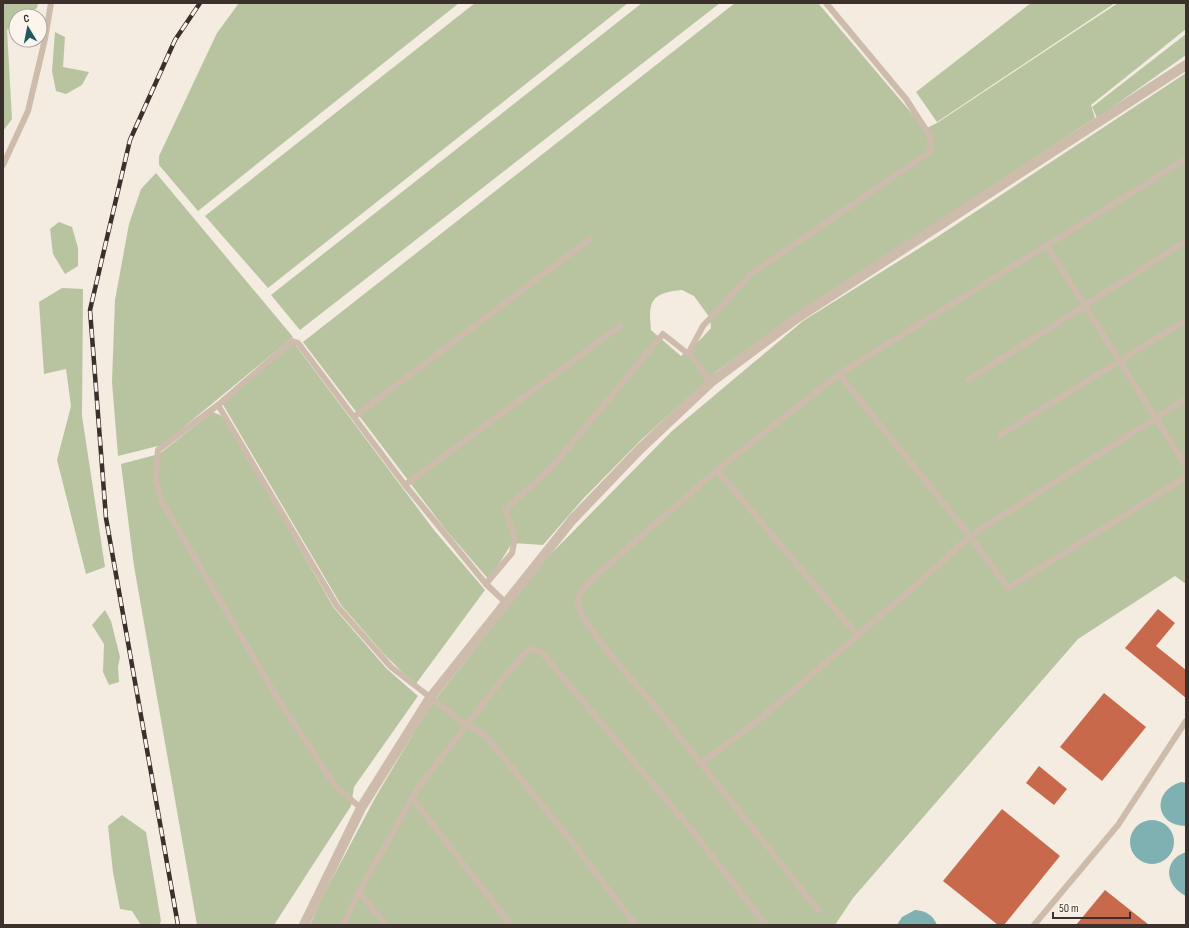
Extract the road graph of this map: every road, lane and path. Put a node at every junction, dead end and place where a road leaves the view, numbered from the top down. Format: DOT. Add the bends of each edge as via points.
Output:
graph roads {
  1 [pos="51,3"];
  2 [pos="826,3"];
  3 [pos="1186,65"];
  4 [pos="1186,160"];
  5 [pos="3,165"];
  6 [pos="590,239"];
  7 [pos="1186,241"];
  8 [pos="1047,246"];
  9 [pos="1085,306"];
  10 [pos="1186,320"];
  11 [pos="620,326"];
  12 [pos="688,354"];
  13 [pos="1119,360"];
  14 [pos="839,374"];
  15 [pos="968,380"];
  16 [pos="711,382"];
  17 [pos="1186,399"];
  18 [pos="218,405"];
  19 [pos="354,417"];
  20 [pos="1155,418"];
  21 [pos="1000,435"];
  22 [pos="1186,466"];
  23 [pos="717,470"];
  24 [pos="1186,477"];
  25 [pos="405,485"];
  26 [pos="970,536"];
  27 [pos="486,584"];
  28 [pos="506,603"];
  29 [pos="857,635"];
  30 [pos="430,698"];
  31 [pos="1186,721"];
  32 [pos="466,725"];
  33 [pos="700,764"];
  34 [pos="412,798"];
  35 [pos="361,808"];
  36 [pos="359,892"];
  37 [pos="818,910"];
  38 [pos="304,925"];
  39 [pos="343,925"];
  40 [pos="386,925"];
  41 [pos="511,925"];
  42 [pos="636,925"];
  43 [pos="766,925"];
  44 [pos="1034,925"];
  1 -- 5 [label="lane" via="28,111"];
  2 -- 12 [label="lane" via="906,99 930,136 931,151 752,274 703,326"];
  3 -- 16 [label="street" via="797,318"];
  4 -- 8 [label="lane"];
  6 -- 19 [label="lane"];
  7 -- 9 [label="lane"];
  8 -- 9 [label="lane"];
  8 -- 14 [label="lane"];
  9 -- 13 [label="lane"];
  9 -- 15 [label="lane"];
  10 -- 13 [label="lane"];
  11 -- 25 [label="lane"];
  12 -- 16 [label="lane"];
  12 -- 27 [label="lane" via="663,334 552,467 505,510 515,538 512,553"];
  13 -- 20 [label="lane"];
  13 -- 21 [label="lane"];
  14 -- 23 [label="lane"];
  14 -- 26 [label="lane"];
  16 -- 28 [label="street" via="640,449 572,520"];
  17 -- 20 [label="lane"];
  18 -- 19 [label="lane" via="292,341 298,343"];
  18 -- 30 [label="lane" via="337,606 391,667"];
  18 -- 35 [label="lane" via="158,450 156,481 162,502 282,705 336,787"];
  19 -- 25 [label="lane"];
  20 -- 22 [label="lane"];
  20 -- 26 [label="lane"];
  23 -- 29 [label="lane"];
  23 -- 33 [label="lane" via="591,580 580,592 577,601 582,616 608,652"];
  24 -- 26 [label="lane" via="1008,588"];
  25 -- 27 [label="lane"];
  26 -- 29 [label="lane"];
  27 -- 28 [label="lane"];
  28 -- 30 [label="street"];
  29 -- 33 [label="lane" via="760,719"];
  30 -- 32 [label="lane"];
  30 -- 35 [label="street"];
  31 -- 44 [label="lane" via="1118,825"];
  32 -- 34 [label="lane"];
  32 -- 42 [label="lane" via="485,735"];
  32 -- 43 [label="lane" via="526,652 535,649 544,655 690,828"];
  33 -- 37 [label="lane"];
  34 -- 36 [label="lane"];
  34 -- 41 [label="lane"];
  35 -- 38 [label="street"];
  36 -- 39 [label="lane"];
  36 -- 40 [label="lane"];
}
